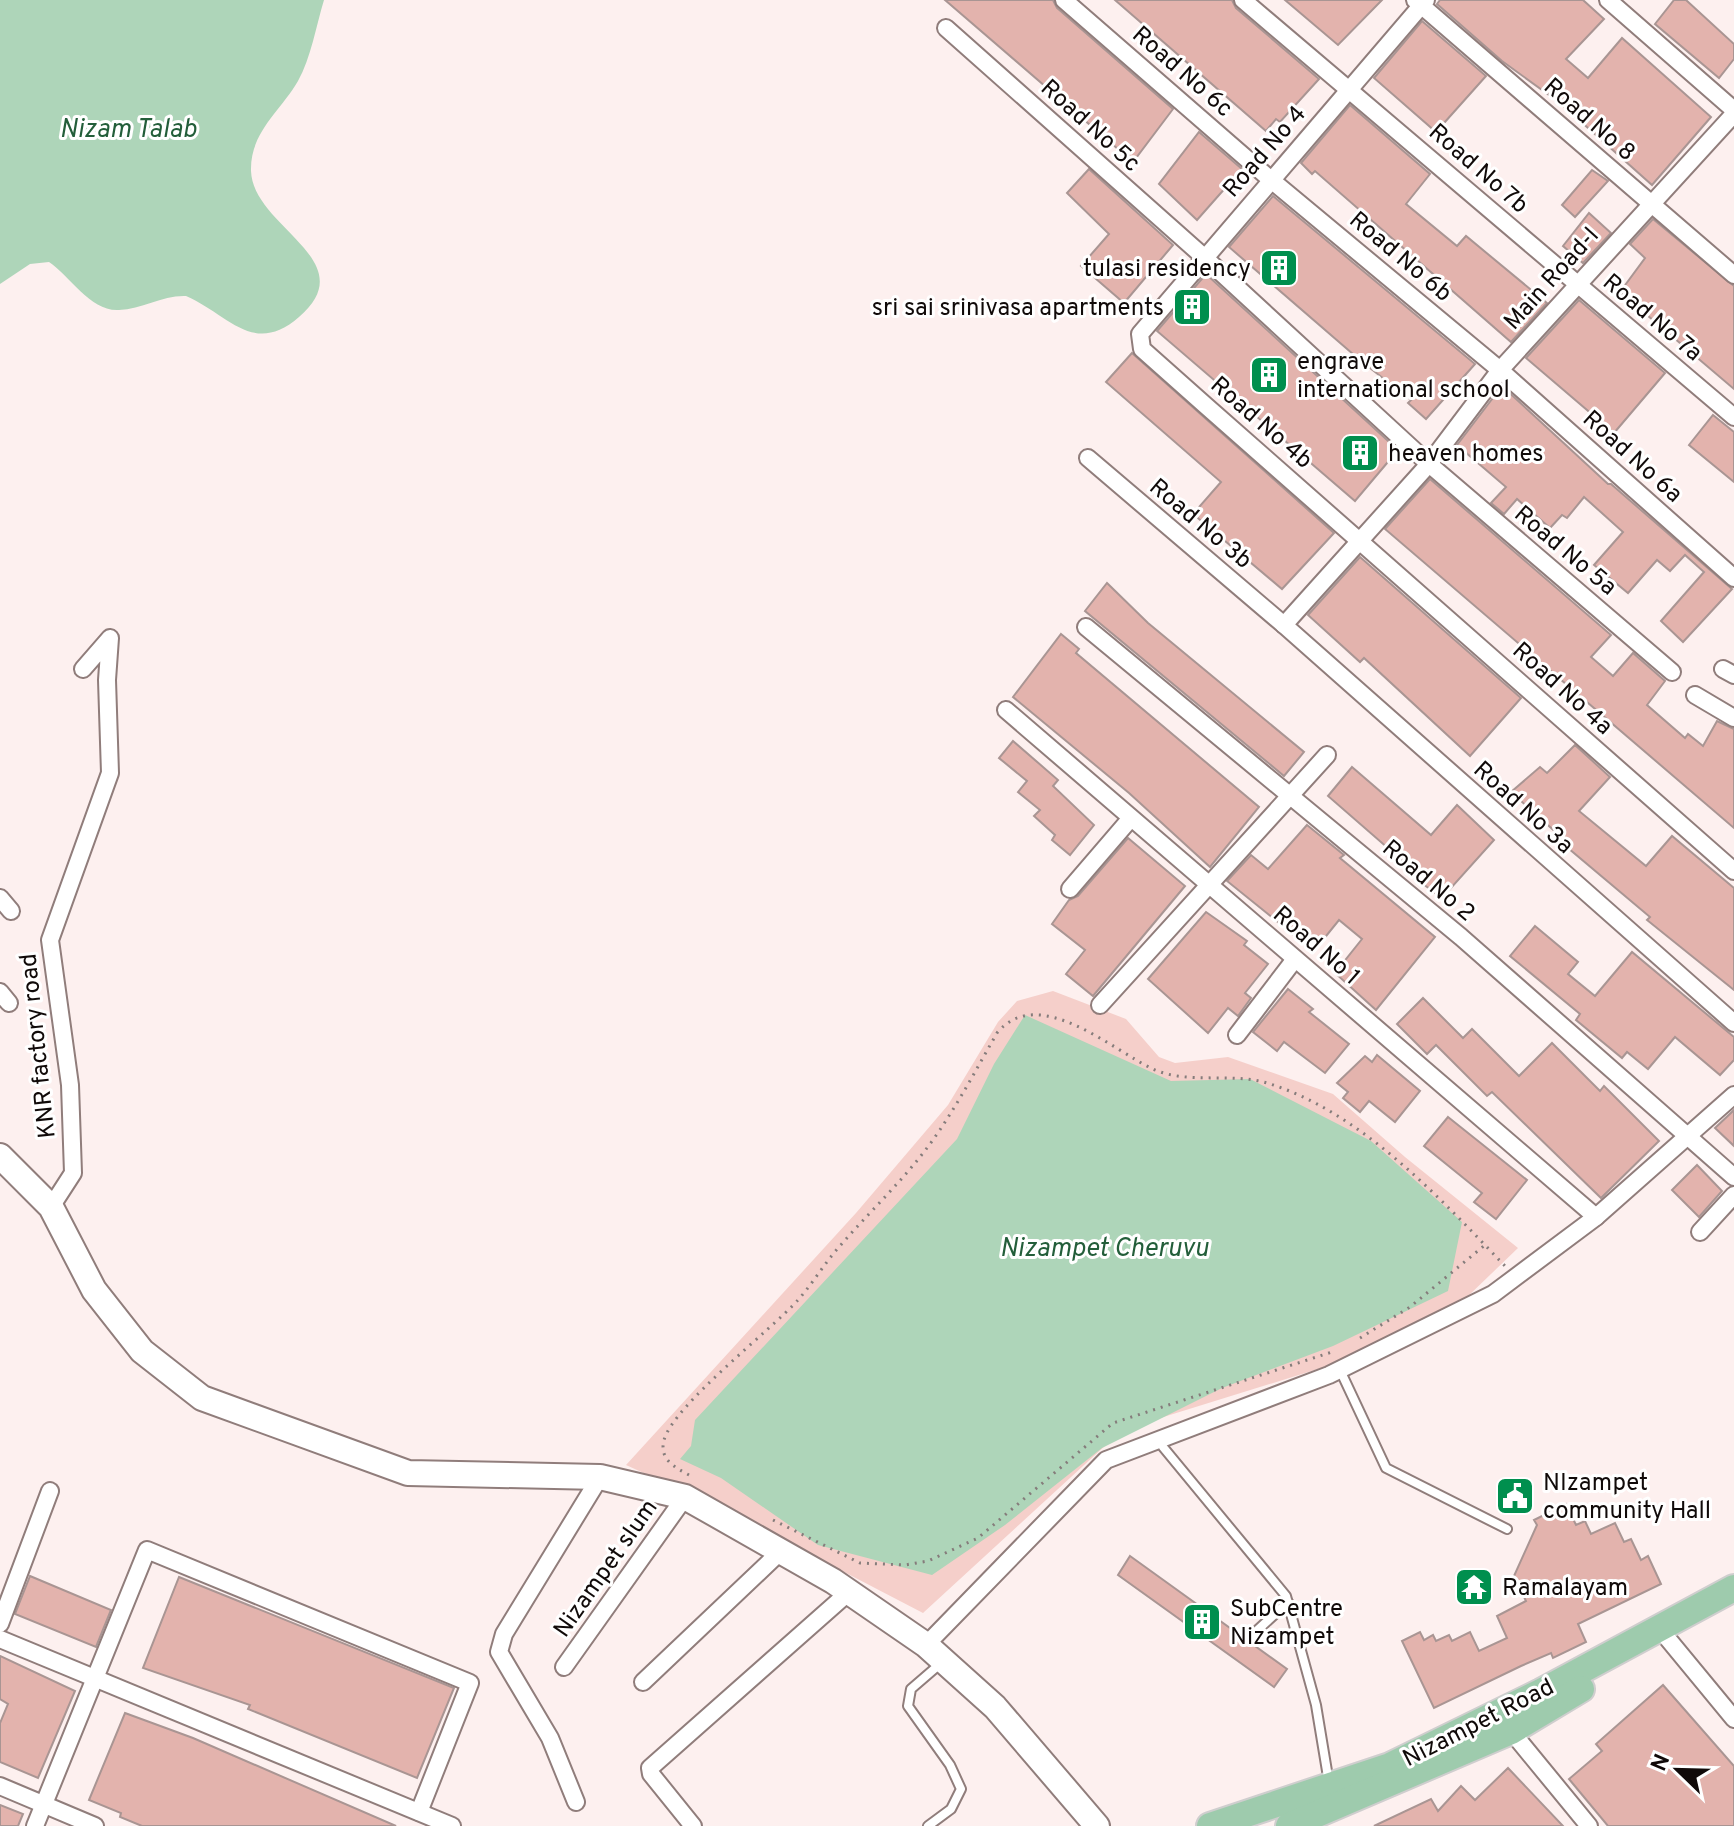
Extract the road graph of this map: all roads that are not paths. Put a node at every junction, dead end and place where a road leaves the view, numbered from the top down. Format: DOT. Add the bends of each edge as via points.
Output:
graph roads {
  1 [pos="1064,0"];
  2 [pos="1243,0"];
  3 [pos="1608,0"];
  4 [pos="1421,2"];
  5 [pos="946,28"];
  6 [pos="1350,89"];
  7 [pos="1734,112"];
  8 [pos="1270,179"];
  9 [pos="1652,204"];
  10 [pos="1205,258"];
  11 [pos="1734,275"];
  12 [pos="1578,285"];
  13 [pos="1140,334"];
  14 [pos="1500,370"];
  15 [pos="1734,417"];
  16 [pos="1088,458"];
  17 [pos="1429,464"];
  18 [pos="1361,541"];
  19 [pos="1734,578"];
  20 [pos="1284,625"];
  21 [pos="1086,627"];
  22 [pos="83,669"];
  23 [pos="1672,672"];
  24 [pos="1695,695"];
  25 [pos="1006,710"];
  26 [pos="1734,718"];
  27 [pos="1327,755"];
  28 [pos="1290,796"];
  29 [pos="1131,818"];
  30 [pos="1734,871"];
  31 [pos="1209,884"];
  32 [pos="1070,889"];
  33 [pos="1295,959"];
  34 [pos="1100,1005"];
  35 [pos="1734,1023"];
  36 [pos="1237,1035"];
  37 [pos="1734,1095"];
  38 [pos="1689,1136"];
  39 [pos="0,1156"];
  40 [pos="1734,1177"];
  41 [pos="1734,1195"];
  42 [pos="51,1207"];
  43 [pos="1596,1217"];
  44 [pos="1700,1232"];
  45 [pos="1340,1369"];
  46 [pos="1163,1447"];
  47 [pos="600,1477"];
  48 [pos="692,1489"];
  49 [pos="50,1491"];
  50 [pos="1507,1529"];
  51 [pos="779,1553"];
  52 [pos="1734,1588"];
  53 [pos="849,1592"];
  54 [pos="1288,1602"];
  55 [pos="1734,1603"];
  56 [pos="0,1624"];
  57 [pos="1251,1636"];
  58 [pos="0,1639"];
  59 [pos="1668,1639"];
  60 [pos="934,1653"];
  61 [pos="564,1667"];
  62 [pos="95,1678"];
  63 [pos="643,1682"];
  64 [pos="1734,1719"];
  65 [pos="1511,1731"];
  66 [pos="0,1786"];
  67 [pos="1330,1787"];
  68 [pos="576,1802"];
  69 [pos="43,1804"];
  70 [pos="419,1812"];
  71 [pos="1257,1818"];
  72 [pos="35,1826"];
  73 [pos="95,1826"];
  74 [pos="452,1826"];
  75 [pos="693,1826"];
  76 [pos="928,1826"];
  77 [pos="1097,1826"];
  78 [pos="1210,1826"];
  79 [pos="1289,1826"];
  80 [pos="1589,1826"];
  1 -- 8 [label="street, Road No 6c"];
  2 -- 6 [label="street, Road No 7b"];
  3 -- 7 [label="street"];
  4 -- 6 [label="street, Road No 4"];
  4 -- 9 [label="street, Road No 8"];
  5 -- 10 [label="street, Road No 5c"];
  6 -- 8 [label="street, Road No 4"];
  6 -- 12 [label="street, Road No 7b"];
  7 -- 9 [label="street, Main Road-I"];
  8 -- 10 [label="street, Road No 4"];
  8 -- 14 [label="street, Road No 6b"];
  9 -- 11 [label="street, Road No 8"];
  9 -- 12 [label="street, Main Road-I"];
  10 -- 13 [label="street, Road No 4"];
  10 -- 17 [label="street, Road No 5c"];
  12 -- 14 [label="street, Main Road-I"];
  12 -- 15 [label="street, Road No 7a"];
  13 -- 18 [label="street, Road No 4b" via="1142,349"];
  14 -- 17 [label="street, Main Road-I"];
  14 -- 19 [label="street, Road No 6a"];
  16 -- 20 [label="street, Road No 3b"];
  17 -- 18 [label="street, Main Road-I"];
  17 -- 23 [label="street, Road No 5a"];
  18 -- 20 [label="street, Main Road-I"];
  18 -- 30 [label="street, Road No 4a"];
  20 -- 35 [label="street, Road No 3a"];
  21 -- 28 [label="street, Road No 2"];
  22 -- 42 [label="street, KNR factory road" via="110,638 110,773 50,940 70,1085 73,1173"];
  24 -- 26 [label="street"];
  25 -- 29 [label="street, Road No 1"];
  27 -- 28 [label="street"];
  28 -- 31 [label="street"];
  28 -- 38 [label="street, Road No 2"];
  29 -- 31 [label="street, Road No 1"];
  29 -- 32 [label="street"];
  31 -- 33 [label="street, Road No 1"];
  31 -- 34 [label="street"];
  33 -- 36 [label="street"];
  33 -- 43 [label="street, Road No 1"];
  37 -- 38 [label="street"];
  38 -- 40 [label="street, Road No 2"];
  38 -- 43 [label="street"];
  39 -- 42 [label="street"];
  41 -- 44 [label="street"];
  42 -- 47 [label="street" via="94,1290 142,1351 202,1398 408,1473"];
  43 -- 45 [label="street" via="1493,1294"];
  45 -- 50 [label="lane" via="1386,1468"];
  45 -- 60 [label="street" via="1106,1460"];
  46 -- 54 [label="lane"];
  47 -- 48 [label="street"];
  47 -- 68 [label="street" via="504,1634 499,1652 550,1738"];
  48 -- 51 [label="street"];
  48 -- 61 [label="street, Nizampet slum"];
  49 -- 56 [label="street"];
  51 -- 53 [label="street"];
  51 -- 63 [label="street"];
  52 -- 67 [label="main road, Nizampet Road" via="1472,1726 1390,1766"];
  53 -- 60 [label="street"];
  53 -- 75 [label="street" via="650,1768"];
  54 -- 57 [label="lane"];
  54 -- 67 [label="lane" via="1316,1705"];
  55 -- 59 [label="main road, Nizampet Road"];
  58 -- 62 [label="street"];
  59 -- 64 [label="street"];
  59 -- 65 [label="main road, Nizampet Road"];
  60 -- 76 [label="lane" via="907,1699 912,1717 950,1765 961,1789 951,1809"];
  60 -- 77 [label="street" via="995,1707"];
  62 -- 69 [label="street"];
  62 -- 70 [label="street"];
  62 -- 70 [label="street" via="147,1550 441,1670 470,1683"];
  65 -- 79 [label="main road, Nizampet Road"];
  65 -- 80 [label="street"];
  66 -- 69 [label="street"];
  67 -- 71 [label="main road, Nizampet Road"];
  69 -- 72 [label="street"];
  69 -- 73 [label="street"];
  70 -- 74 [label="street"];
  71 -- 78 [label="main road, Nizampet Road"];
}
